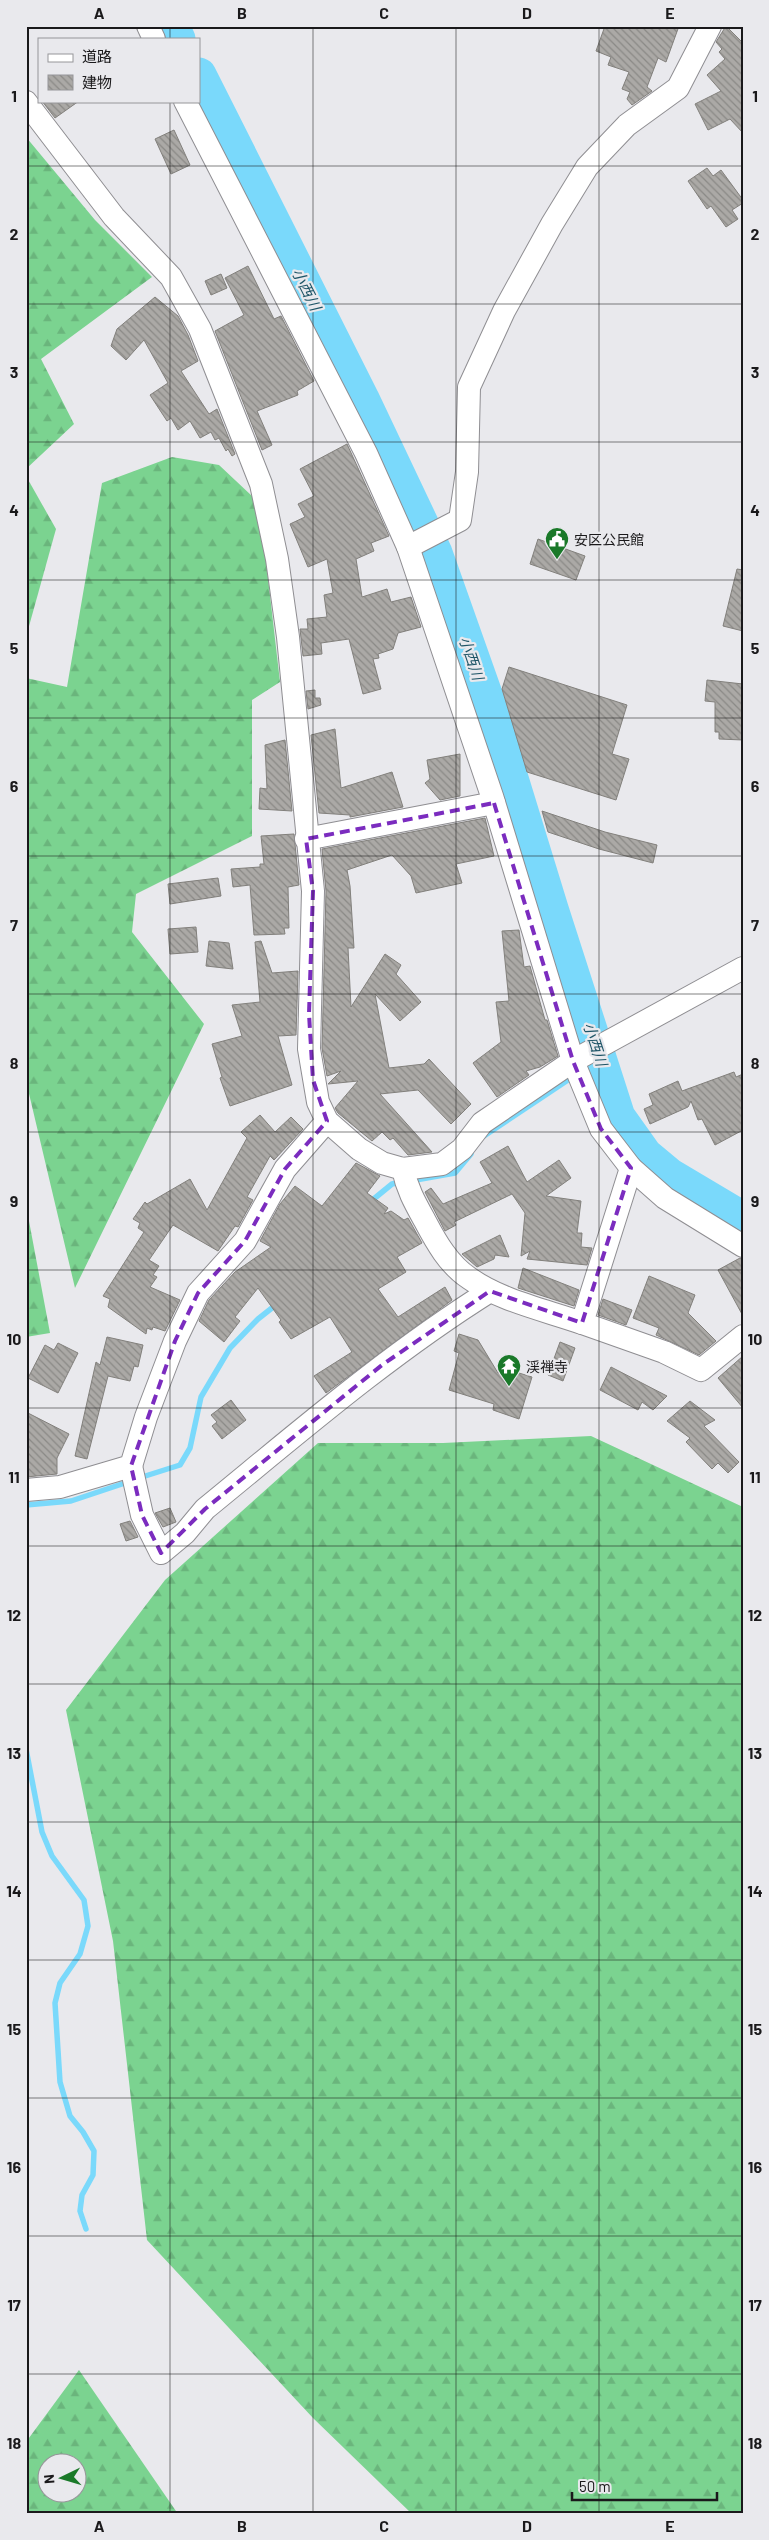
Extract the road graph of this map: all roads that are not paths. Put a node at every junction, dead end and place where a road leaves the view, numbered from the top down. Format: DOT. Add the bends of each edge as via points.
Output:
graph roads {
  1 [pos="148,26"];
  2 [pos="710,26"];
  3 [pos="154,38"];
  4 [pos="26,102"];
  5 [pos="186,102"];
  6 [pos="408,547"];
  7 [pos="494,803"];
  8 [pos="306,839"];
  9 [pos="743,968"];
  10 [pos="573,1061"];
  11 [pos="327,1120"];
  12 [pos="631,1168"];
  13 [pos="403,1169"];
  14 [pos="743,1246"];
  15 [pos="490,1291"];
  16 [pos="582,1323"];
  17 [pos="743,1336"];
  18 [pos="131,1466"];
  19 [pos="26,1490"];
  1 -- 3 [label="street"];
  2 -- 6 [label="street" via="678,88 620,132 588,167 552,224 504,311 469,387 467,472 460,520"];
  4 -- 8 [label="street" via="114,218 172,276 200,329 258,475 277,559 288,638"];
  5 -- 6 [label="street" via="362,444"];
  6 -- 7 [label="street"];
  7 -- 8 [label="street"];
  7 -- 10 [label="street"];
  8 -- 11 [label="street" via="313,891 309,1049 318,1102"];
  9 -- 10 [label="street"];
  10 -- 12 [label="street" via="601,1129"];
  10 -- 13 [label="street" via="482,1123 462,1149 442,1164"];
  11 -- 13 [label="street" via="359,1149 382,1163"];
  11 -- 18 [label="street" via="285,1169 245,1241 198,1293 174,1341"];
  12 -- 14 [label="street" via="665,1198"];
  12 -- 16 [label="street"];
  13 -- 15 [label="street" via="407,1189 447,1258 468,1278"];
  15 -- 16 [label="street"];
  15 -- 18 [label="street" via="382,1365 205,1509 161,1554 142,1515"];
  16 -- 17 [label="street" via="664,1352 701,1370"];
  18 -- 19 [label="street" via="60,1487"];
}
